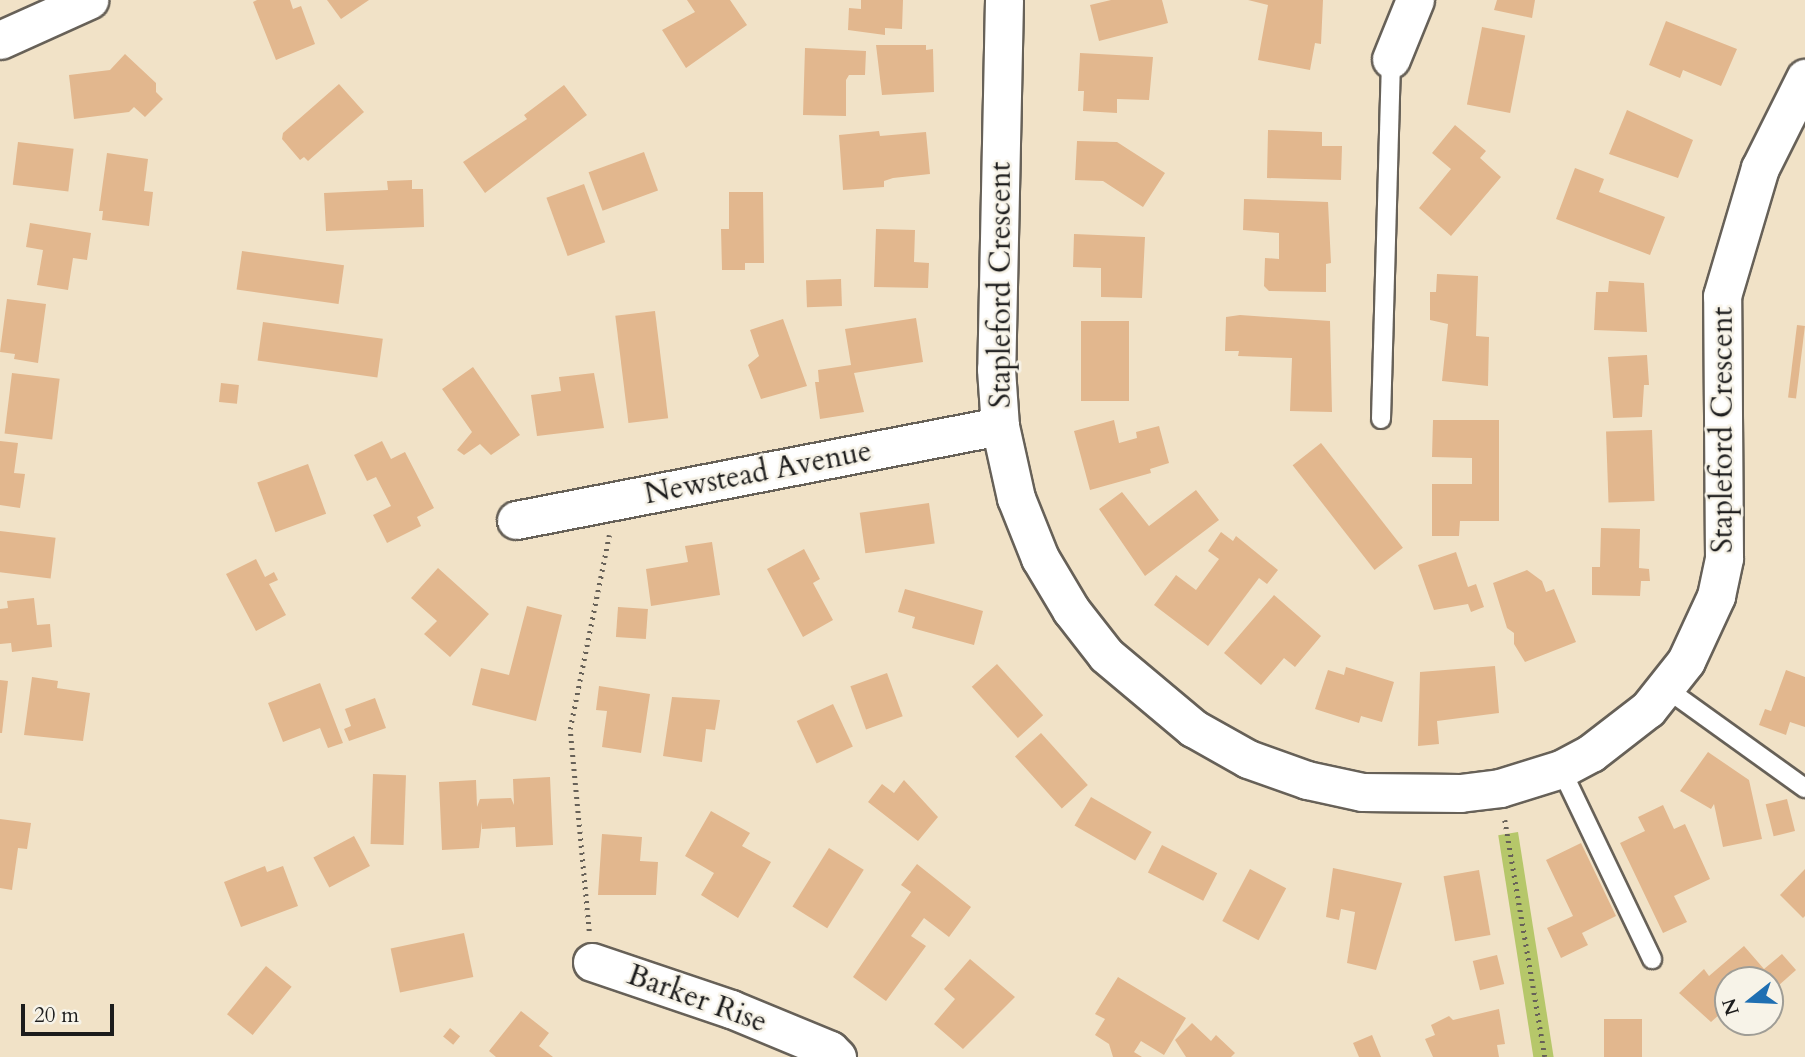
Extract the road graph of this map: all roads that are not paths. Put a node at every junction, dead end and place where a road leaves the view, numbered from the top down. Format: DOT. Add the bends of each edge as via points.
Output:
graph roads {
  1 [pos="89,0"];
  2 [pos="1004,0"];
  3 [pos="1415,0"];
  4 [pos="0,40"];
  5 [pos="1391,59"];
  6 [pos="1805,78"];
  7 [pos="1381,419"];
  8 [pos="1000,426"];
  9 [pos="516,520"];
  10 [pos="1667,689"];
  11 [pos="1561,769"];
  12 [pos="1805,788"];
  13 [pos="1652,959"];
  14 [pos="592,962"];
  15 [pos="837,1057"];
  1 -- 4 [label="street"];
  2 -- 8 [label="street, Stapleford Crescent" via="996,369"];
  3 -- 5 [label="street"];
  5 -- 7 [label="lane"];
  6 -- 10 [label="street, Stapleford Crescent" via="1760,168 1730,256 1719,342 1727,511 1724,558 1701,632"];
  8 -- 9 [label="street, Newstead Avenue"];
  8 -- 11 [label="street, Stapleford Crescent" via="1016,498 1040,558 1071,610 1106,654 1193,728 1248,759 1307,780 1362,792 1411,796 1500,788"];
  10 -- 11 [label="street, Stapleford Crescent" via="1624,729"];
  10 -- 12 [label="lane"];
  11 -- 13 [label="lane"];
  14 -- 15 [label="street, Barker Rise" via="731,1009"];
}
